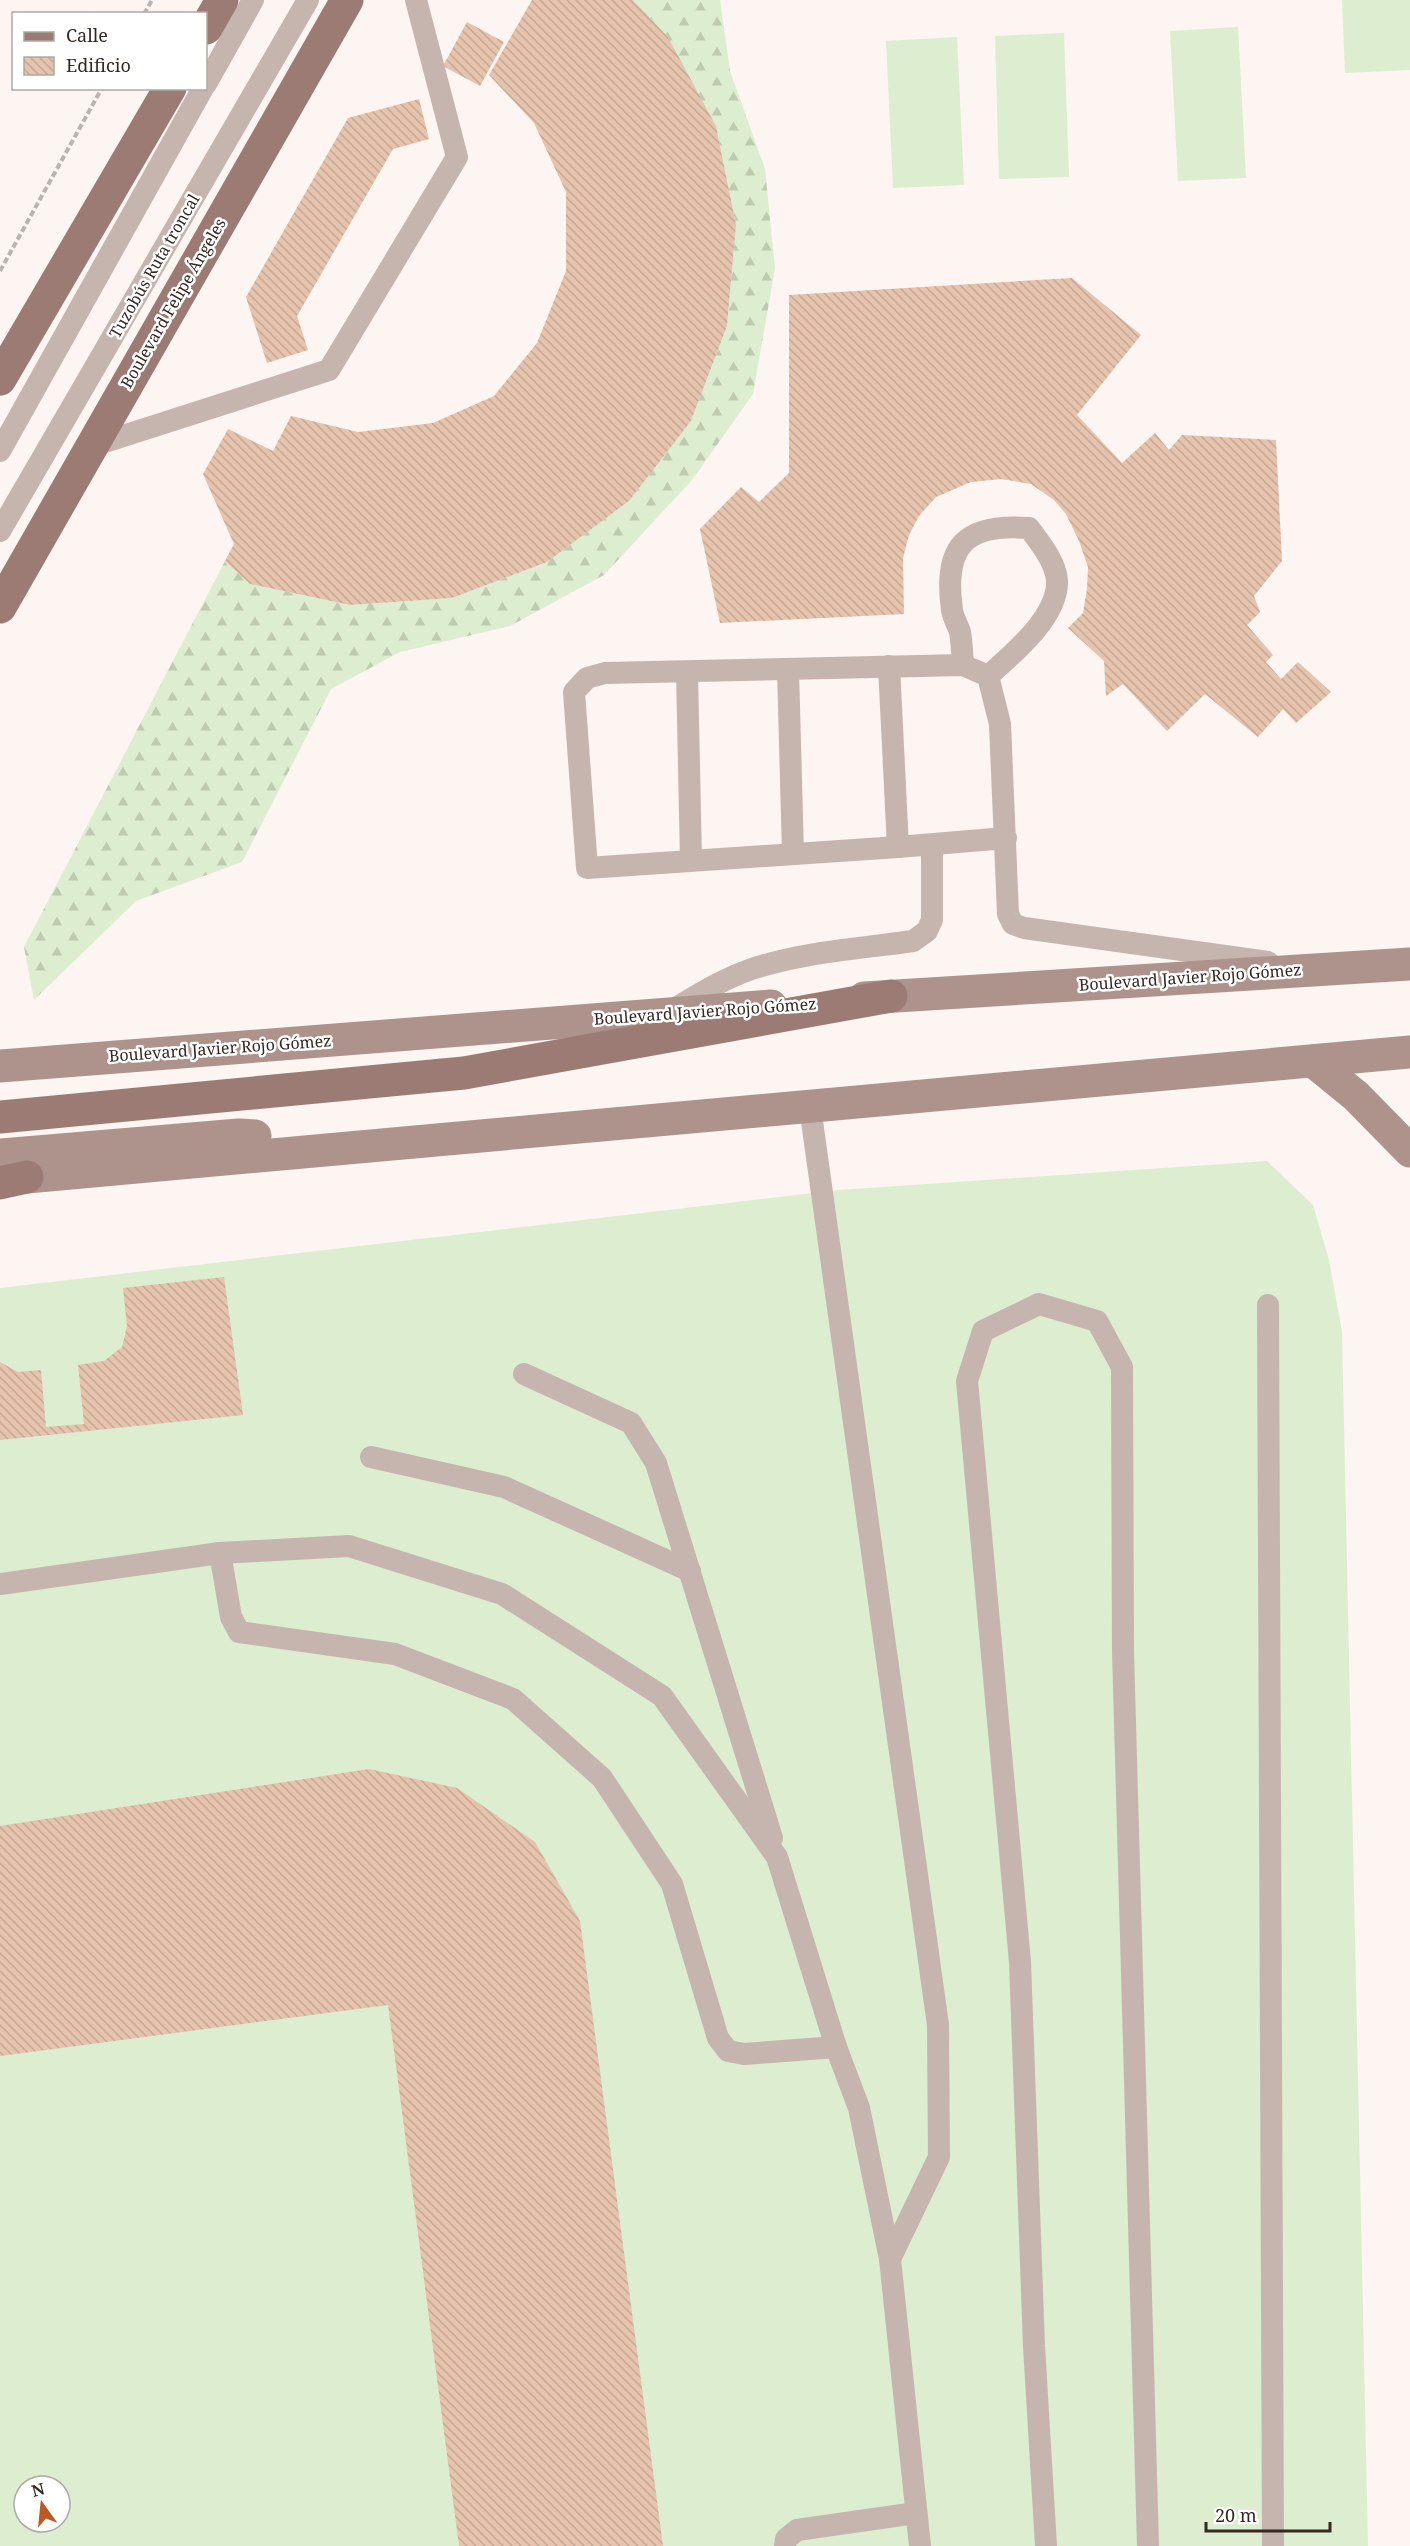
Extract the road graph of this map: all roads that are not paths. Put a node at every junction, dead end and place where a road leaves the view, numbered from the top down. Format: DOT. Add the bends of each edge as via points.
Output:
graph roads {
  1 [pos="222,0"];
  2 [pos="252,0"];
  3 [pos="309,0"];
  4 [pos="347,0"];
  5 [pos="416,0"];
  6 [pos="207,26"];
  7 [pos="207,82"];
  8 [pos="169,90"];
  9 [pos="202,90"];
  10 [pos="0,379"];
  11 [pos="92,446"];
  12 [pos="0,451"];
  13 [pos="0,531"];
  14 [pos="0,607"];
  15 [pos="963,665"];
  16 [pos="889,666"];
  17 [pos="788,669"];
  18 [pos="687,672"];
  19 [pos="988,676"];
  20 [pos="1006,838"];
  21 [pos="932,845"];
  22 [pos="898,848"];
  23 [pos="793,854"];
  24 [pos="690,860"];
  25 [pos="1410,964"];
  26 [pos="1320,969"];
  27 [pos="891,996"];
  28 [pos="667,1014"];
  29 [pos="1410,1052"];
  30 [pos="1313,1061"];
  31 [pos="0,1066"];
  32 [pos="810,1107"];
  33 [pos="0,1117"];
  34 [pos="405,1143"];
  35 [pos="1410,1151"];
  36 [pos="0,1155"];
  37 [pos="9,1179"];
  38 [pos="1268,1305"];
  39 [pos="524,1374"];
  40 [pos="371,1457"];
  41 [pos="220,1553"];
  42 [pos="690,1571"];
  43 [pos="0,1584"];
  44 [pos="777,1857"];
  45 [pos="836,2047"];
  46 [pos="890,2259"];
  47 [pos="916,2513"];
  48 [pos="785,2546"];
  49 [pos="920,2546"];
  50 [pos="1046,2546"];
  51 [pos="1148,2546"];
  52 [pos="1273,2546"];
  1 -- 6 [label="main road"];
  2 -- 7 [label="lane"];
  3 -- 13 [label="lane, Tuzobús Ruta troncal"];
  4 -- 11 [label="main road, Boulevard Felipe Ángeles"];
  5 -- 11 [label="lane" via="456,157 329,370"];
  8 -- 10 [label="main road"];
  9 -- 12 [label="lane"];
  11 -- 14 [label="main road, Boulevard Felipe Ángeles"];
  15 -- 16 [label="lane"];
  15 -- 19 [label="lane"];
  15 -- 19 [label="lane" via="960,631 952,611 954,552 968,538 982,532 1029,528 1048,554 1057,581 1051,607 1024,643"];
  16 -- 17 [label="lane"];
  16 -- 22 [label="lane"];
  17 -- 18 [label="lane"];
  17 -- 23 [label="lane"];
  18 -- 24 [label="lane"];
  18 -- 24 [label="lane" via="605,673 587,678 574,692 587,867"];
  19 -- 20 [label="lane" via="1000,724"];
  20 -- 21 [label="lane"];
  20 -- 26 [label="lane" via="1008,914 1013,924"];
  21 -- 22 [label="lane"];
  21 -- 28 [label="lane" via="932,920 927,931 912,941 787,959 717,984"];
  22 -- 23 [label="lane"];
  23 -- 24 [label="lane"];
  25 -- 26 [label="main road, Boulevard Javier Rojo Gómez"];
  26 -- 27 [label="main road, Boulevard Javier Rojo Gómez"];
  27 -- 28 [label="main road, Boulevard Javier Rojo Gómez"];
  27 -- 33 [label="main road" via="464,1073"];
  28 -- 31 [label="main road, Boulevard Javier Rojo Gómez"];
  29 -- 30 [label="main road"];
  30 -- 32 [label="main road"];
  30 -- 35 [label="main road" via="1356,1096"];
  32 -- 34 [label="main road"];
  32 -- 46 [label="lane" via="938,2025 939,2157"];
  34 -- 36 [label="main road" via="239,1136"];
  34 -- 37 [label="main road"];
  38 -- 52 [label="lane"];
  39 -- 42 [label="lane" via="631,1423 656,1463"];
  40 -- 42 [label="lane" via="504,1487"];
  41 -- 43 [label="lane"];
  41 -- 44 [label="lane" via="349,1546 502,1594 662,1696"];
  41 -- 45 [label="lane" via="231,1617 239,1632 395,1654 513,1699 602,1778 672,1884 718,2037 728,2050 744,2054"];
  42 -- 44 [label="lane"];
  44 -- 45 [label="lane"];
  45 -- 46 [label="lane" via="859,2108"];
  46 -- 47 [label="lane"];
  47 -- 48 [label="lane" via="797,2530 786,2539"];
  47 -- 49 [label="lane"];
  50 -- 51 [label="lane" via="1034,2346 1020,1962 968,1381 983,1331 1039,1304 1097,1321 1122,1367 1123,1651"];
}
